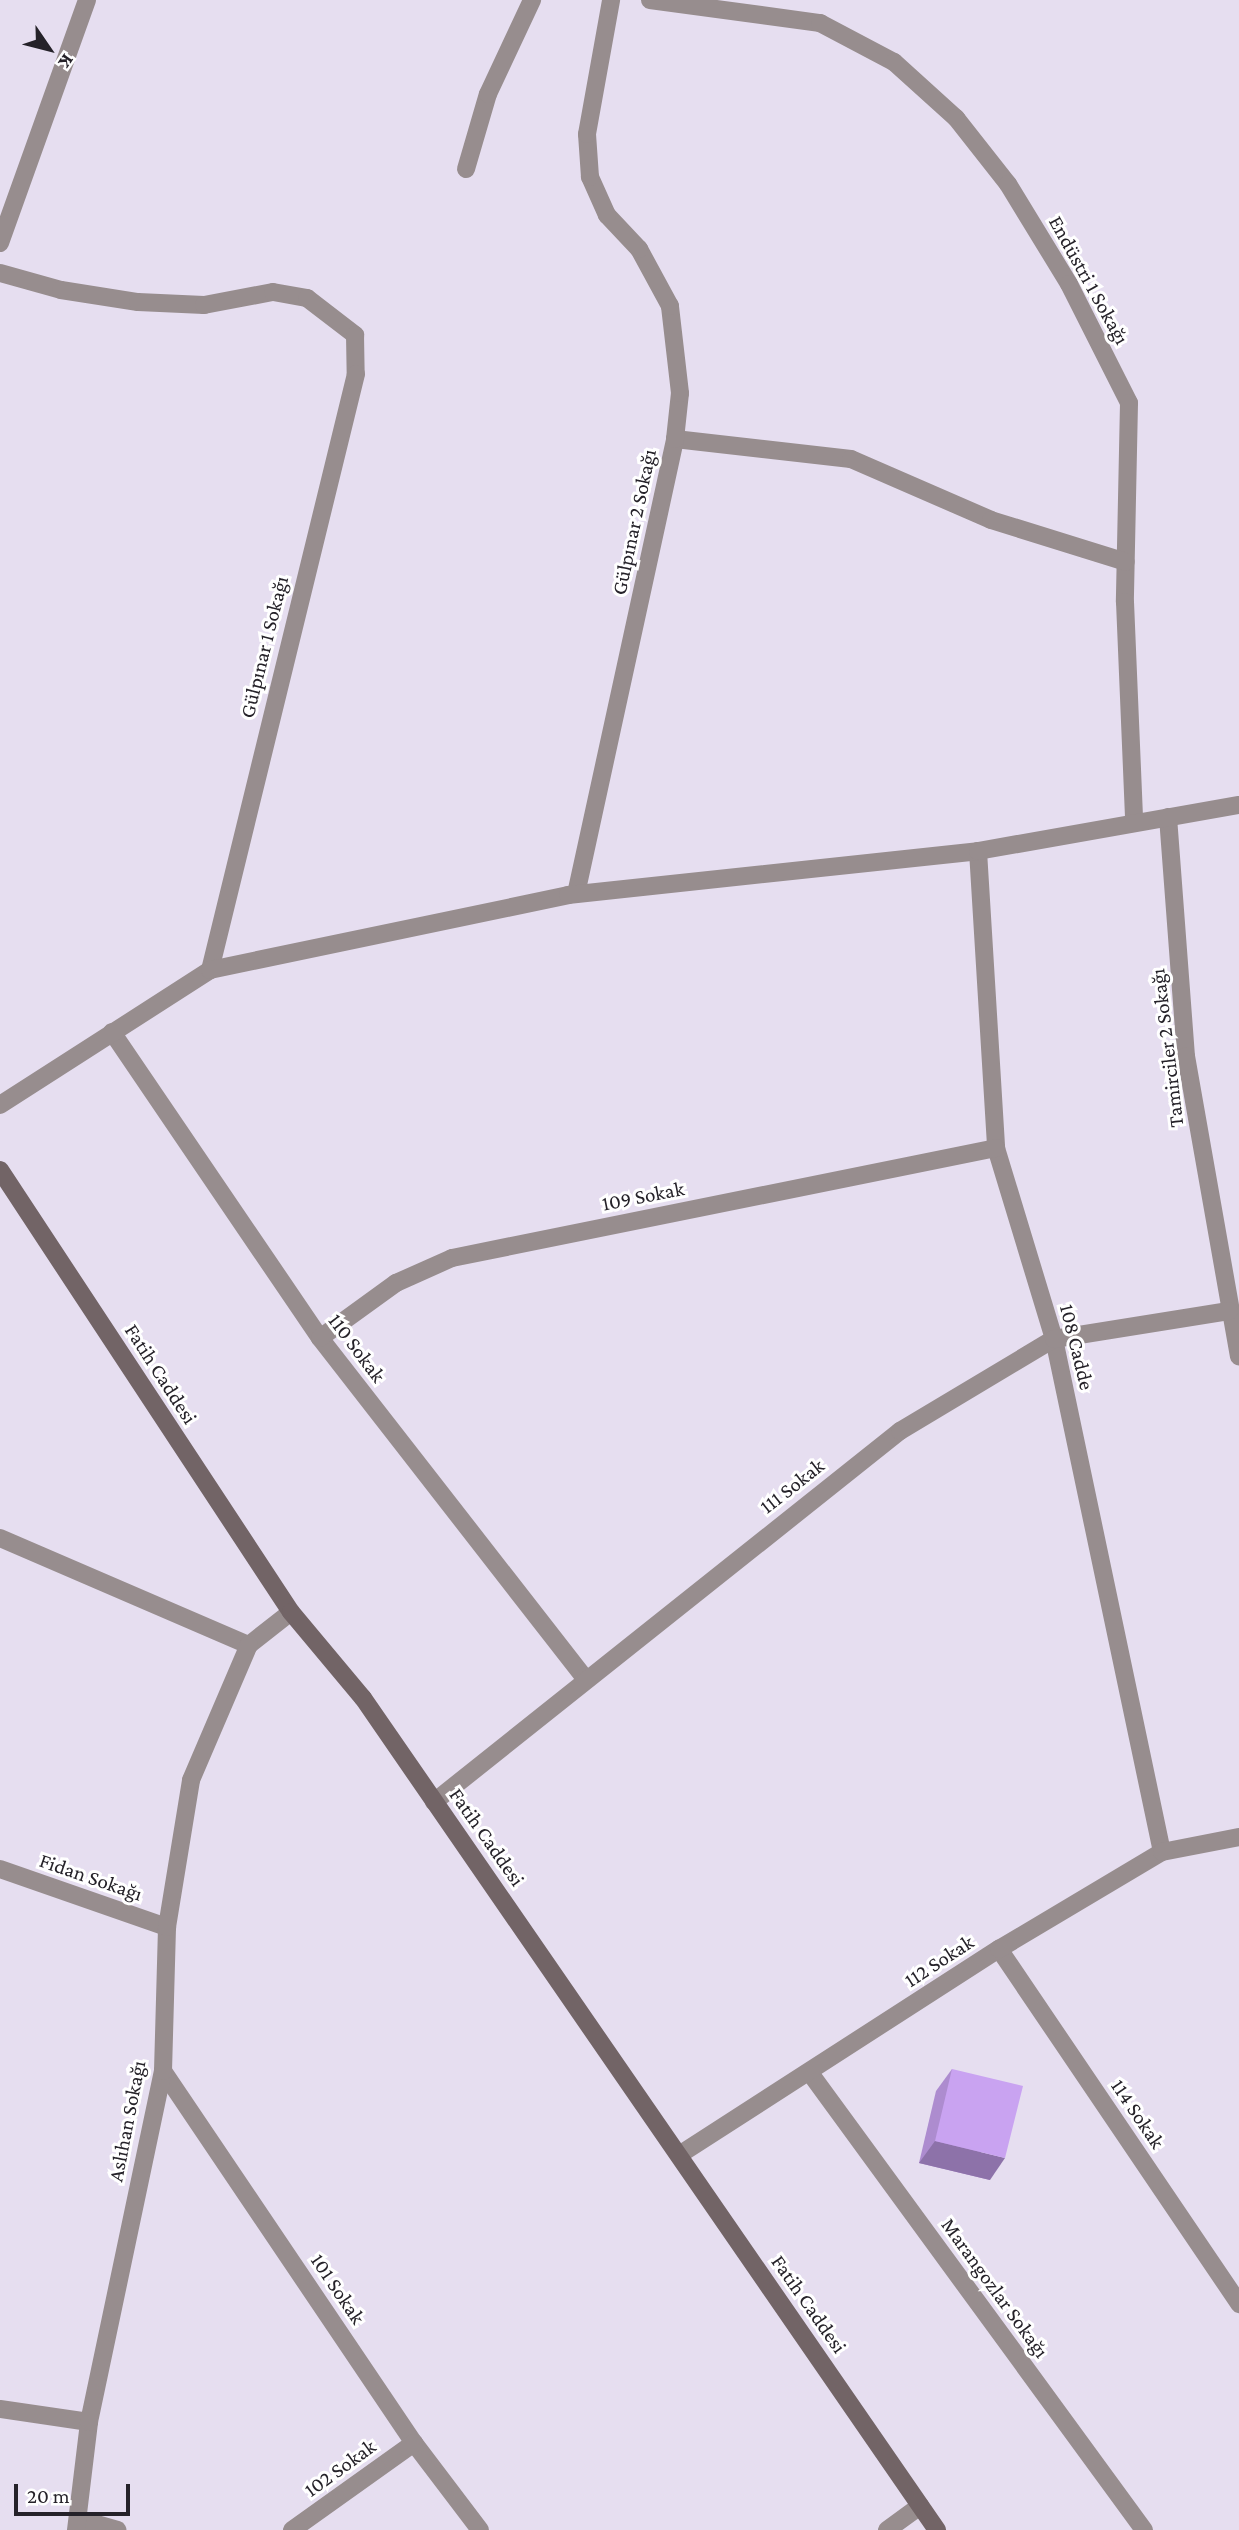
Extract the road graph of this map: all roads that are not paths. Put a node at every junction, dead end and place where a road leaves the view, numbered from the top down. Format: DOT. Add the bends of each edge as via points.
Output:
graph roads {
  1 [pos="87,0"];
  2 [pos="531,0"];
  3 [pos="611,0"];
  4 [pos="650,0"];
  5 [pos="466,169"];
  6 [pos="0,243"];
  7 [pos="0,273"];
  8 [pos="675,439"];
  9 [pos="1126,562"];
  10 [pos="1239,805"];
  11 [pos="1168,817"];
  12 [pos="1134,821"];
  13 [pos="978,852"];
  14 [pos="576,894"];
  15 [pos="209,970"];
  16 [pos="112,1032"];
  17 [pos="0,1105"];
  18 [pos="996,1148"];
  19 [pos="0,1170"];
  20 [pos="1229,1311"];
  21 [pos="320,1338"];
  22 [pos="1054,1339"];
  23 [pos="1239,1356"];
  24 [pos="0,1538"];
  25 [pos="291,1612"];
  26 [pos="249,1645"];
  27 [pos="585,1678"];
  28 [pos="434,1802"];
  29 [pos="1239,1837"];
  30 [pos="1162,1852"];
  31 [pos="0,1869"];
  32 [pos="167,1927"];
  33 [pos="999,1949"];
  34 [pos="163,2071"];
  35 [pos="810,2073"];
  36 [pos="679,2155"];
  37 [pos="1239,2304"];
  38 [pos="0,2409"];
  39 [pos="89,2422"];
  40 [pos="414,2442"];
  41 [pos="920,2506"];
  42 [pos="78,2524"];
  43 [pos="117,2530"];
  44 [pos="292,2530"];
  45 [pos="480,2530"];
  46 [pos="887,2530"];
  47 [pos="937,2530"];
  48 [pos="1144,2530"];
  1 -- 6 [label="street"];
  2 -- 5 [label="street" via="488,94"];
  3 -- 8 [label="street, Gülpınar 2 Sokağı" via="587,134 590,177 607,215 639,249 670,306 680,393"];
  4 -- 9 [label="street, Endüstri 1 Sokağı" via="820,23 894,62 956,118 1008,184 1069,284 1129,403"];
  7 -- 15 [label="street, Gülpınar 1 Sokağı" via="61,290 138,302 204,305 272,292 307,298 355,335 356,374"];
  8 -- 9 [label="street" via="851,460 991,520"];
  8 -- 14 [label="street, Gülpınar 2 Sokağı"];
  9 -- 12 [label="street, Endüstri 1 Sokağı"];
  10 -- 11 [label="street"];
  11 -- 12 [label="street"];
  11 -- 20 [label="street, Tamirciler 2 Sokağı" via="1186,1056"];
  12 -- 13 [label="street"];
  13 -- 14 [label="street"];
  13 -- 18 [label="street, 108 Cadde"];
  14 -- 15 [label="street"];
  15 -- 16 [label="street"];
  16 -- 17 [label="street"];
  16 -- 21 [label="street, 110 Sokak"];
  18 -- 21 [label="street, 109 Sokak" via="452,1258 396,1283"];
  18 -- 22 [label="street, 108 Cadde"];
  19 -- 25 [label="main road, Fatih Caddesi"];
  20 -- 22 [label="street, 111 Sokak"];
  20 -- 23 [label="street, Tamirciler 2 Sokağı"];
  21 -- 27 [label="street, 110 Sokak"];
  22 -- 27 [label="street, 111 Sokak" via="900,1431"];
  22 -- 30 [label="street, 108 Cadde"];
  24 -- 26 [label="street"];
  25 -- 26 [label="street"];
  25 -- 28 [label="main road, Fatih Caddesi" via="363,1698"];
  26 -- 32 [label="street, Aslıhan Sokağı" via="191,1780"];
  27 -- 28 [label="street, 111 Sokak"];
  28 -- 36 [label="main road, Fatih Caddesi"];
  29 -- 30 [label="street, 112 Sokak"];
  30 -- 33 [label="street, 112 Sokak"];
  31 -- 32 [label="street, Fidan Sokağı"];
  32 -- 34 [label="street, Aslıhan Sokağı"];
  33 -- 35 [label="street, 112 Sokak"];
  33 -- 37 [label="street, 114 Sokak"];
  34 -- 39 [label="street, Aslıhan Sokağı"];
  34 -- 40 [label="street, 101 Sokak"];
  35 -- 36 [label="street, 112 Sokak"];
  35 -- 48 [label="street, Marangozlar Sokağı"];
  36 -- 41 [label="main road, Fatih Caddesi"];
  38 -- 39 [label="street"];
  39 -- 42 [label="street, Aslıhan Sokağı"];
  40 -- 44 [label="street, 102 Sokak"];
  40 -- 45 [label="street, 101 Sokak"];
  41 -- 46 [label="street"];
  41 -- 47 [label="main road, Fatih Caddesi"];
  42 -- 43 [label="street"];
}
